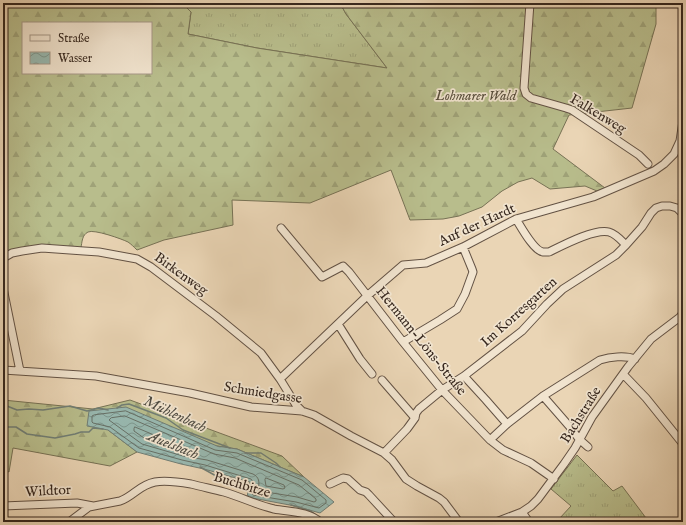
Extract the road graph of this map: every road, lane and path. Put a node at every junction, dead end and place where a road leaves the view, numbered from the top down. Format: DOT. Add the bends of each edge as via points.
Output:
graph roads {
  1 [pos="530,3"];
  2 [pos="683,121"];
  3 [pos="648,164"];
  4 [pos="683,214"];
  5 [pos="516,219"];
  6 [pos="281,228"];
  7 [pos="626,245"];
  8 [pos="463,247"];
  9 [pos="3,260"];
  10 [pos="3,288"];
  11 [pos="367,296"];
  12 [pos="682,317"];
  13 [pos="338,324"];
  14 [pos="403,342"];
  15 [pos="634,359"];
  16 [pos="3,370"];
  17 [pos="20,372"];
  18 [pos="372,374"];
  19 [pos="623,374"];
  20 [pos="464,376"];
  21 [pos="280,379"];
  22 [pos="382,380"];
  23 [pos="442,390"];
  24 [pos="542,396"];
  25 [pos="302,411"];
  26 [pos="415,418"];
  27 [pos="507,424"];
  28 [pos="579,439"];
  29 [pos="490,440"];
  30 [pos="683,444"];
  31 [pos="588,447"];
  32 [pos="384,453"];
  33 [pos="554,479"];
  34 [pos="330,484"];
  35 [pos="3,506"];
  36 [pos="93,506"];
  37 [pos="522,512"];
  38 [pos="69,522"];
  39 [pos="320,522"];
  40 [pos="394,522"];
  41 [pos="459,522"];
  42 [pos="496,522"];
  43 [pos="529,522"];
  1 -- 3 [label="street, Falkenweg" via="524,88 526,94 531,98 572,110 639,155"];
  2 -- 5 [label="street, Auf der Hardt" via="680,141 674,154 654,171 593,198"];
  4 -- 7 [label="street, Im Korresgarten" via="670,206 656,208"];
  5 -- 7 [label="street" via="529,239 543,252 550,252 599,231 614,234"];
  5 -- 8 [label="street, Auf der Hardt"];
  6 -- 11 [label="street, Hermann-Löns-Straße" via="322,277 343,266"];
  7 -- 20 [label="street, Im Korresgarten" via="616,255 563,289 522,331"];
  8 -- 11 [label="street, Auf der Hardt" via="426,264 402,265"];
  8 -- 14 [label="street" via="473,272 457,309"];
  9 -- 21 [label="street, Birkenweg" via="12,254 42,248 99,252 137,259 151,267 261,353"];
  10 -- 17 [label="street"];
  11 -- 13 [label="street, Auf der Hardt"];
  11 -- 14 [label="street, Hermann-Löns-Straße"];
  12 -- 15 [label="street, Bachstraße" via="651,339"];
  13 -- 18 [label="street"];
  13 -- 21 [label="street, Auf der Hardt"];
  14 -- 23 [label="street, Hermann-Löns-Straße"];
  15 -- 19 [label="street, Bachstraße"];
  15 -- 24 [label="street" via="629,357 600,360"];
  16 -- 17 [label="street, Schmiedgasse"];
  17 -- 25 [label="street, Schmiedgasse" via="96,376 251,407"];
  19 -- 28 [label="street, Bachstraße"];
  19 -- 30 [label="street"];
  20 -- 23 [label="street, Im Korresgarten"];
  20 -- 27 [label="street"];
  21 -- 25 [label="street, Birkenweg"];
  22 -- 26 [label="street"];
  23 -- 26 [label="street, Im Korresgarten" via="419,409"];
  23 -- 29 [label="street, Hermann-Löns-Straße"];
  24 -- 27 [label="street"];
  24 -- 28 [label="street"];
  25 -- 32 [label="street, Schmiedgasse"];
  26 -- 32 [label="street, Im Korresgarten"];
  27 -- 29 [label="street"];
  28 -- 31 [label="street"];
  28 -- 33 [label="street, Bachstraße"];
  29 -- 33 [label="street, Hermann-Löns-Straße"];
  32 -- 41 [label="street, Schmiedgasse" via="406,479 444,502"];
  33 -- 37 [label="street, Bachstraße" via="538,499"];
  34 -- 40 [label="street" via="343,478 348,479 366,492"];
  35 -- 36 [label="street, Wildtor" via="77,503"];
  36 -- 38 [label="street, Buchbitze"];
  36 -- 39 [label="street, Buchbitze" via="125,499 146,484 178,482 207,487 274,509 300,513"];
  37 -- 42 [label="street, Bachstraße"];
  37 -- 43 [label="street"];
}
